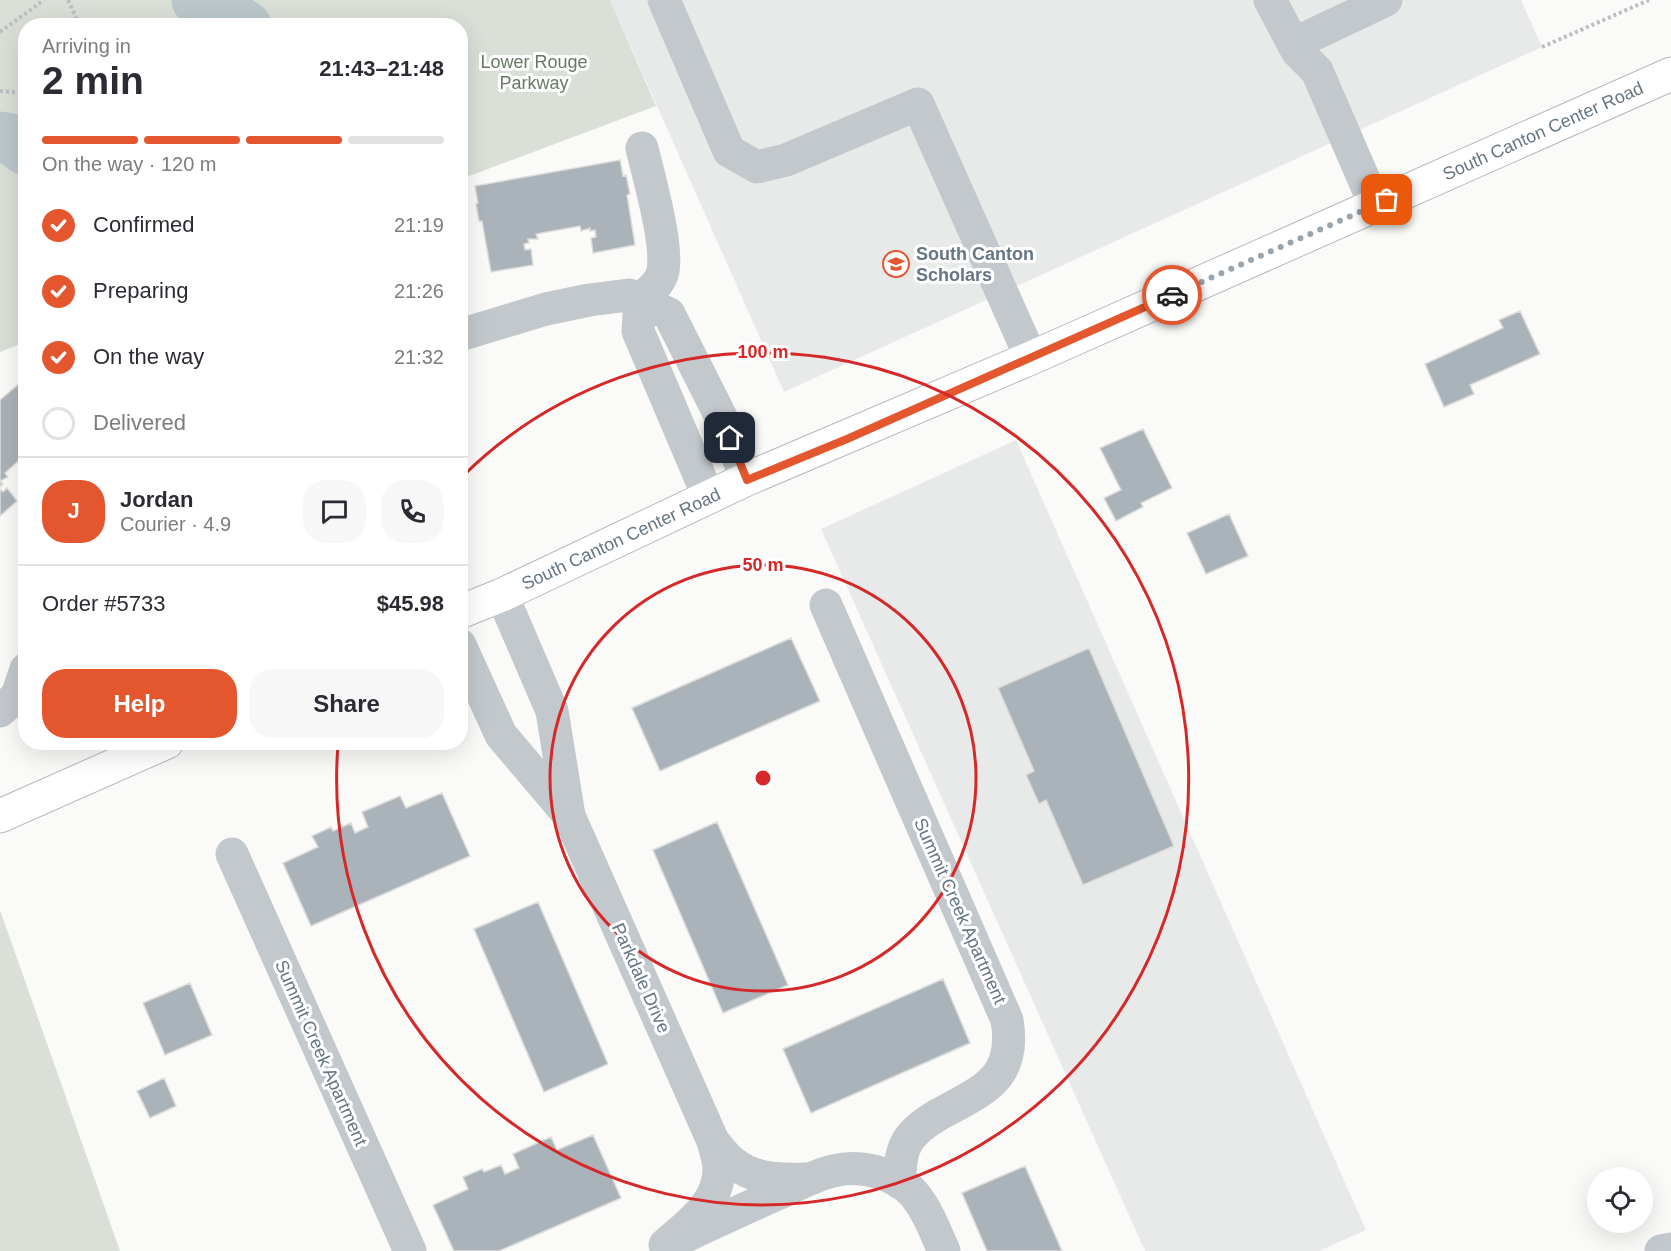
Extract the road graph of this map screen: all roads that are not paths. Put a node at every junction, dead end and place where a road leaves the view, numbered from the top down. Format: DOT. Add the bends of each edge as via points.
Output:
graph roads {
  1 [pos="664,0"];
  2 [pos="1270,0"];
  3 [pos="1386,0"];
  4 [pos="1297,51"];
  5 [pos="1671,74"];
  6 [pos="642,148"];
  7 [pos="1375,205"];
  8 [pos="640,299"];
  9 [pos="468,333"];
  10 [pos="1031,358"];
  11 [pos="747,480"];
  12 [pos="709,498"];
  13 [pos="502,595"];
  14 [pos="826,605"];
  15 [pos="468,609"];
  16 [pos="468,663"];
  17 [pos="18,693"];
  18 [pos="0,711"];
  19 [pos="149,750"];
  20 [pos="0,816"];
  21 [pos="569,816"];
  22 [pos="232,854"];
  23 [pos="713,1141"];
  24 [pos="810,1179"];
  25 [pos="900,1183"];
  26 [pos="661,1248"];
  27 [pos="1671,1249"];
  28 [pos="410,1251"];
  29 [pos="944,1251"];
  30 [pos="1661,1251"];
  1 -- 10 [label="street" via="729,151 757,167 786,160 918,104"];
  2 -- 4 [label="street"];
  3 -- 4 [label="street" via="1308,37"];
  4 -- 7 [label="street" via="1317,71"];
  5 -- 7 [label="main road, South Canton Center Road"];
  6 -- 8 [label="street" via="662,242 663,272 656,286"];
  7 -- 10 [label="main road, South Canton Center Road"];
  8 -- 9 [label="street" via="629,295 589,300"];
  8 -- 11 [label="street" via="669,314 722,417"];
  8 -- 12 [label="street" via="638,331"];
  10 -- 11 [label="main road, South Canton Center Road"];
  11 -- 12 [label="main road, South Canton Center Road"];
  12 -- 13 [label="main road, South Canton Center Road"];
  13 -- 15 [label="main road, South Canton Center Road"];
  13 -- 21 [label="street, Parkdale Drive" via="552,711"];
  14 -- 25 [label="street, Summit Creek Apartment" via="1007,1020 1010,1038 1008,1056 988,1087 921,1126 906,1142"];
  16 -- 21 [label="street, Parkdale Drive" via="501,735"];
  17 -- 18 [label="street"];
  19 -- 20 [label="main road"];
  21 -- 23 [label="street, Parkdale Drive"];
  22 -- 28 [label="street, Summit Creek Apartment"];
  23 -- 24 [label="street" via="732,1162 755,1175 775,1180"];
  23 -- 26 [label="street" via="719,1168 712,1197 705,1209"];
  24 -- 25 [label="street" via="855,1168 881,1173"];
  24 -- 26 [label="street"];
  25 -- 29 [label="street" via="926,1210"];
  27 -- 30 [label="street"];
}
